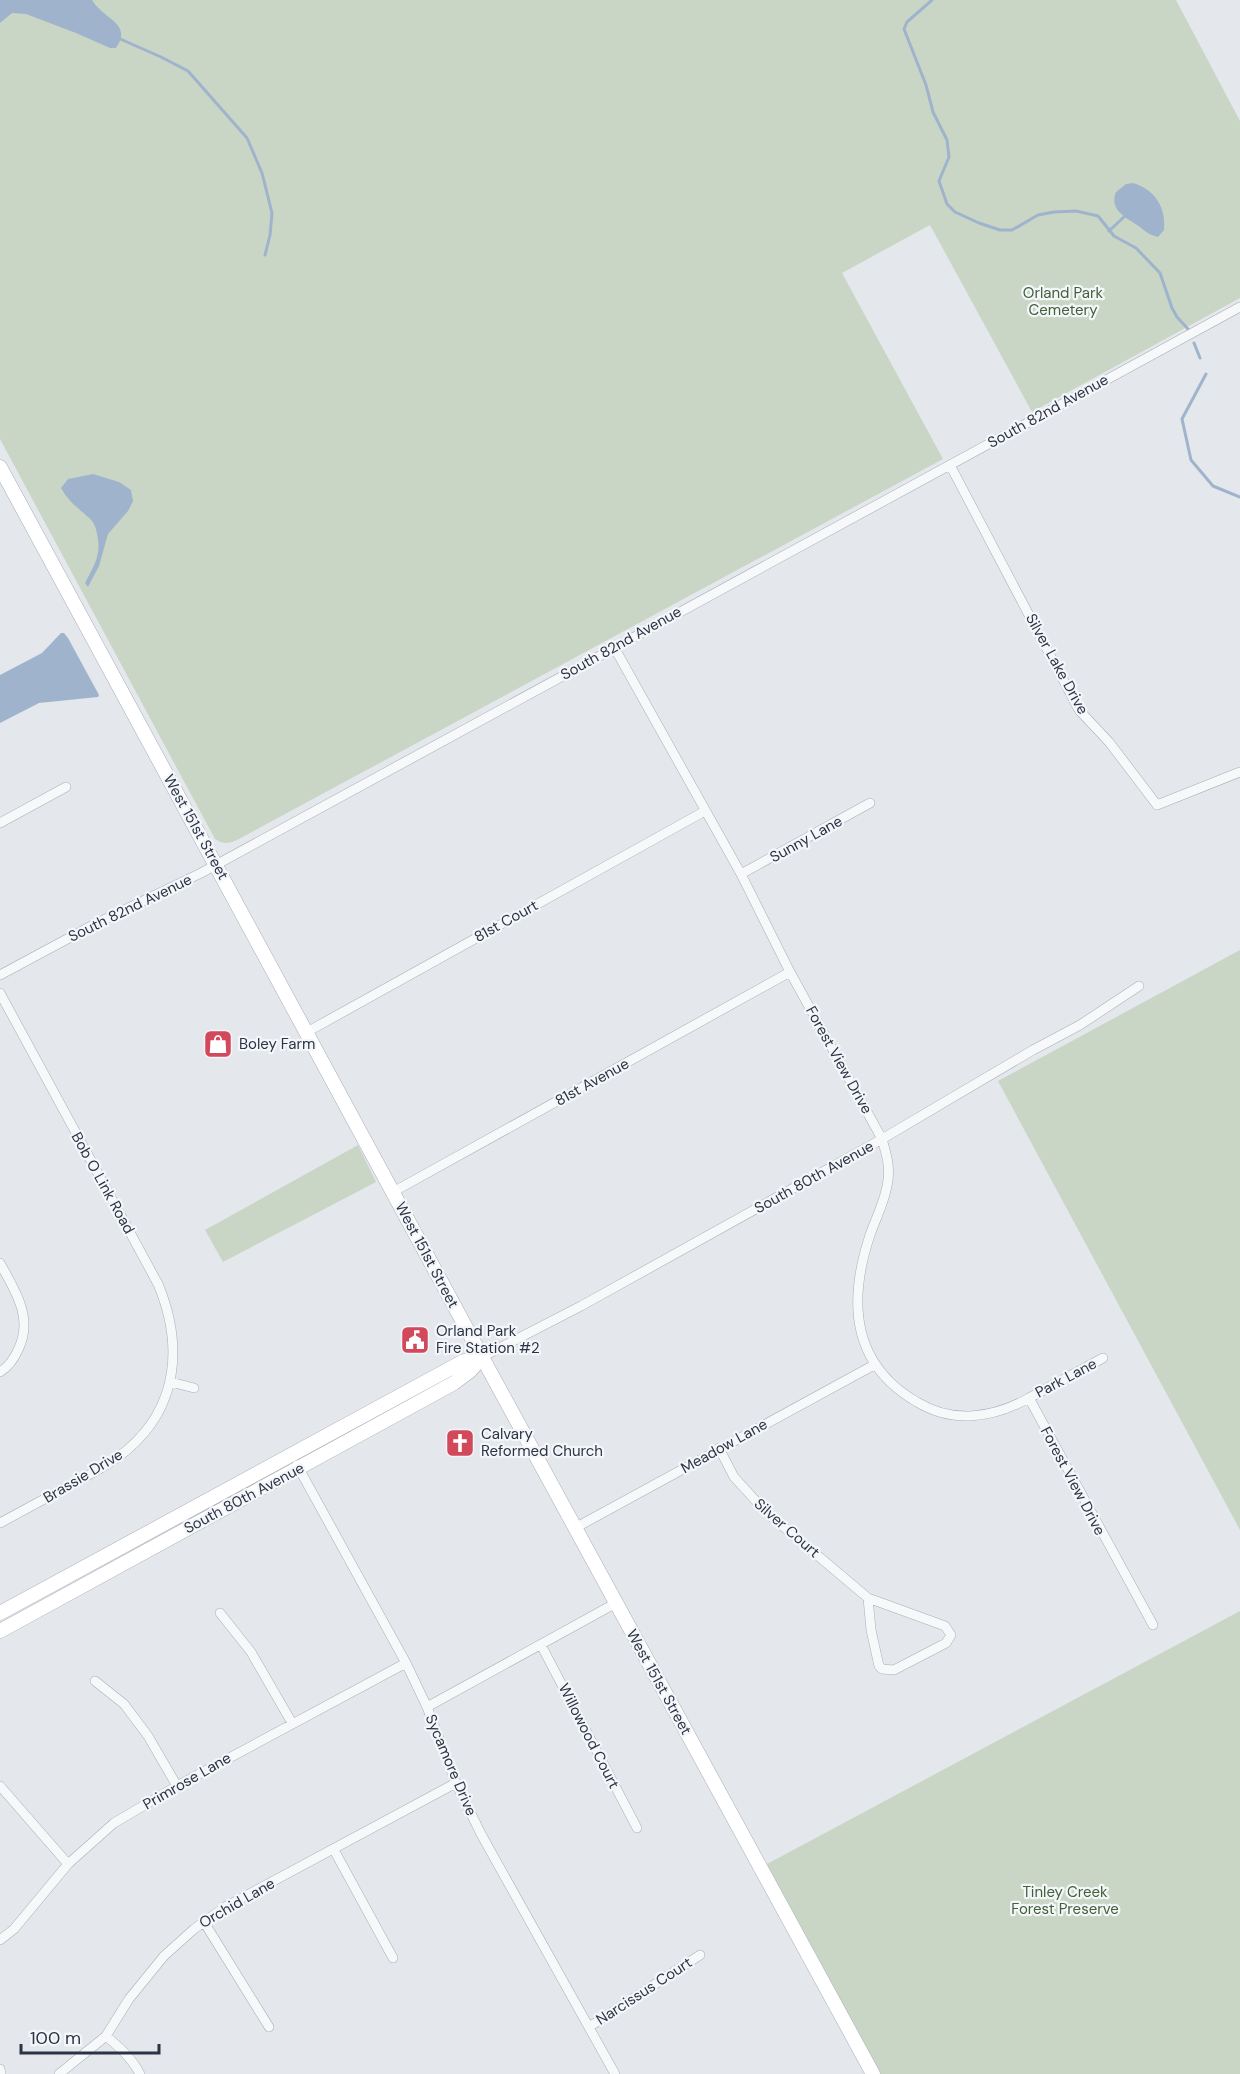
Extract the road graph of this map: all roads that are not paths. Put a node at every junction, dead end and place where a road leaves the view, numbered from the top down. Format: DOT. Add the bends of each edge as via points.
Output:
graph roads {
  1 [pos="1240,307"];
  2 [pos="950,465"];
  3 [pos="0,467"];
  4 [pos="614,647"];
  5 [pos="1240,772"];
  6 [pos="66,787"];
  7 [pos="870,803"];
  8 [pos="705,811"];
  9 [pos="0,823"];
  10 [pos="216,864"];
  11 [pos="741,874"];
  12 [pos="790,972"];
  13 [pos="0,975"];
  14 [pos="1139,986"];
  15 [pos="0,993"];
  16 [pos="307,1032"];
  17 [pos="882,1140"];
  18 [pos="393,1191"];
  19 [pos="0,1263"];
  20 [pos="482,1357"];
  21 [pos="1103,1358"];
  22 [pos="874,1365"];
  23 [pos="0,1372"];
  24 [pos="171,1382"];
  25 [pos="194,1388"];
  26 [pos="1029,1398"];
  27 [pos="719,1448"];
  28 [pos="291,1455"];
  29 [pos="299,1468"];
  30 [pos="0,1523"];
  31 [pos="576,1528"];
  32 [pos="868,1598"];
  33 [pos="616,1603"];
  34 [pos="0,1613"];
  35 [pos="220,1613"];
  36 [pos="1153,1625"];
  37 [pos="0,1631"];
  38 [pos="541,1645"];
  39 [pos="405,1663"];
  40 [pos="95,1681"];
  41 [pos="427,1707"];
  42 [pos="292,1723"];
  43 [pos="456,1782"];
  44 [pos="0,1786"];
  45 [pos="177,1786"];
  46 [pos="637,1828"];
  47 [pos="334,1850"];
  48 [pos="68,1864"];
  49 [pos="204,1922"];
  50 [pos="0,1940"];
  51 [pos="700,1955"];
  52 [pos="393,1958"];
  53 [pos="589,2027"];
  54 [pos="270,2028"];
  55 [pos="105,2036"];
  56 [pos="0,2069"];
  57 [pos="1,2074"];
  58 [pos="59,2074"];
  59 [pos="140,2074"];
  60 [pos="615,2074"];
  61 [pos="873,2074"];
  1 -- 2 [label="street, South 82nd Avenue"];
  2 -- 4 [label="street, South 82nd Avenue"];
  2 -- 5 [label="street, Silver Lake Drive" via="1080,710 1157,805"];
  3 -- 10 [label="street, West 151st Street"];
  4 -- 8 [label="street, Forest View Drive"];
  4 -- 10 [label="street, South 82nd Avenue"];
  6 -- 9 [label="street"];
  7 -- 11 [label="street, Sunny Lane"];
  8 -- 11 [label="street, Forest View Drive"];
  8 -- 16 [label="street, 81st Court"];
  10 -- 13 [label="street, South 82nd Avenue"];
  10 -- 16 [label="street, West 151st Street"];
  11 -- 12 [label="street, Forest View Drive"];
  12 -- 17 [label="street, Forest View Drive"];
  12 -- 18 [label="street, 81st Avenue"];
  14 -- 17 [label="street, South 80th Avenue" via="1080,1025"];
  15 -- 24 [label="street, Bob O Link Road" via="158,1284 173,1334"];
  16 -- 18 [label="street, West 151st Street"];
  17 -- 20 [label="street, South 80th Avenue"];
  17 -- 22 [label="street, Forest View Drive" via="889,1178 857,1284 860,1329"];
  18 -- 20 [label="street, West 151st Street"];
  19 -- 23 [label="street" via="20,1300 26,1325 15,1356"];
  20 -- 28 [label="street, South 80th Avenue" via="464,1361"];
  20 -- 29 [label="street, South 80th Avenue" via="454,1383"];
  20 -- 31 [label="street, West 151st Street"];
  21 -- 26 [label="street, Park Lane"];
  22 -- 26 [label="street, Forest View Drive" via="910,1399 944,1414 978,1416"];
  22 -- 27 [label="street, Meadow Lane"];
  24 -- 25 [label="street"];
  24 -- 30 [label="street, Brassie Drive" via="147,1428 128,1450"];
  26 -- 36 [label="street, Forest View Drive"];
  27 -- 31 [label="street, Meadow Lane"];
  27 -- 32 [label="street, Silver Court" via="734,1477 766,1512"];
  28 -- 29 [label="street, Sycamore Drive"];
  28 -- 34 [label="street, South 80th Avenue"];
  29 -- 37 [label="street, South 80th Avenue"];
  29 -- 39 [label="street, Sycamore Drive"];
  31 -- 33 [label="street, West 151st Street"];
  32 -- 32 [label="street, Silver Court" via="945,1626 951,1635 946,1643 894,1670 882,1669 871,1630"];
  33 -- 38 [label="street"];
  33 -- 61 [label="street, West 151st Street"];
  35 -- 42 [label="street" via="251,1652"];
  38 -- 41 [label="street"];
  38 -- 46 [label="street, Willowood Court"];
  39 -- 41 [label="street, Sycamore Drive"];
  39 -- 42 [label="street, Primrose Lane"];
  40 -- 45 [label="street" via="124,1704"];
  41 -- 43 [label="street, Sycamore Drive"];
  42 -- 45 [label="street, Primrose Lane"];
  43 -- 47 [label="street, Orchid Lane"];
  43 -- 53 [label="street, Sycamore Drive"];
  44 -- 48 [label="street"];
  45 -- 48 [label="street, Primrose Lane" via="114,1823"];
  47 -- 49 [label="street, Orchid Lane"];
  47 -- 52 [label="street"];
  48 -- 50 [label="street, Primrose Lane" via="14,1929"];
  49 -- 54 [label="street"];
  49 -- 55 [label="street, Orchid Lane" via="143,1979"];
  51 -- 53 [label="street, Narcissus Court"];
  53 -- 60 [label="street, Sycamore Drive"];
  55 -- 58 [label="street, Orchid Lane"];
  55 -- 59 [label="street" via="125,2051"];
  56 -- 57 [label="street"];
}
